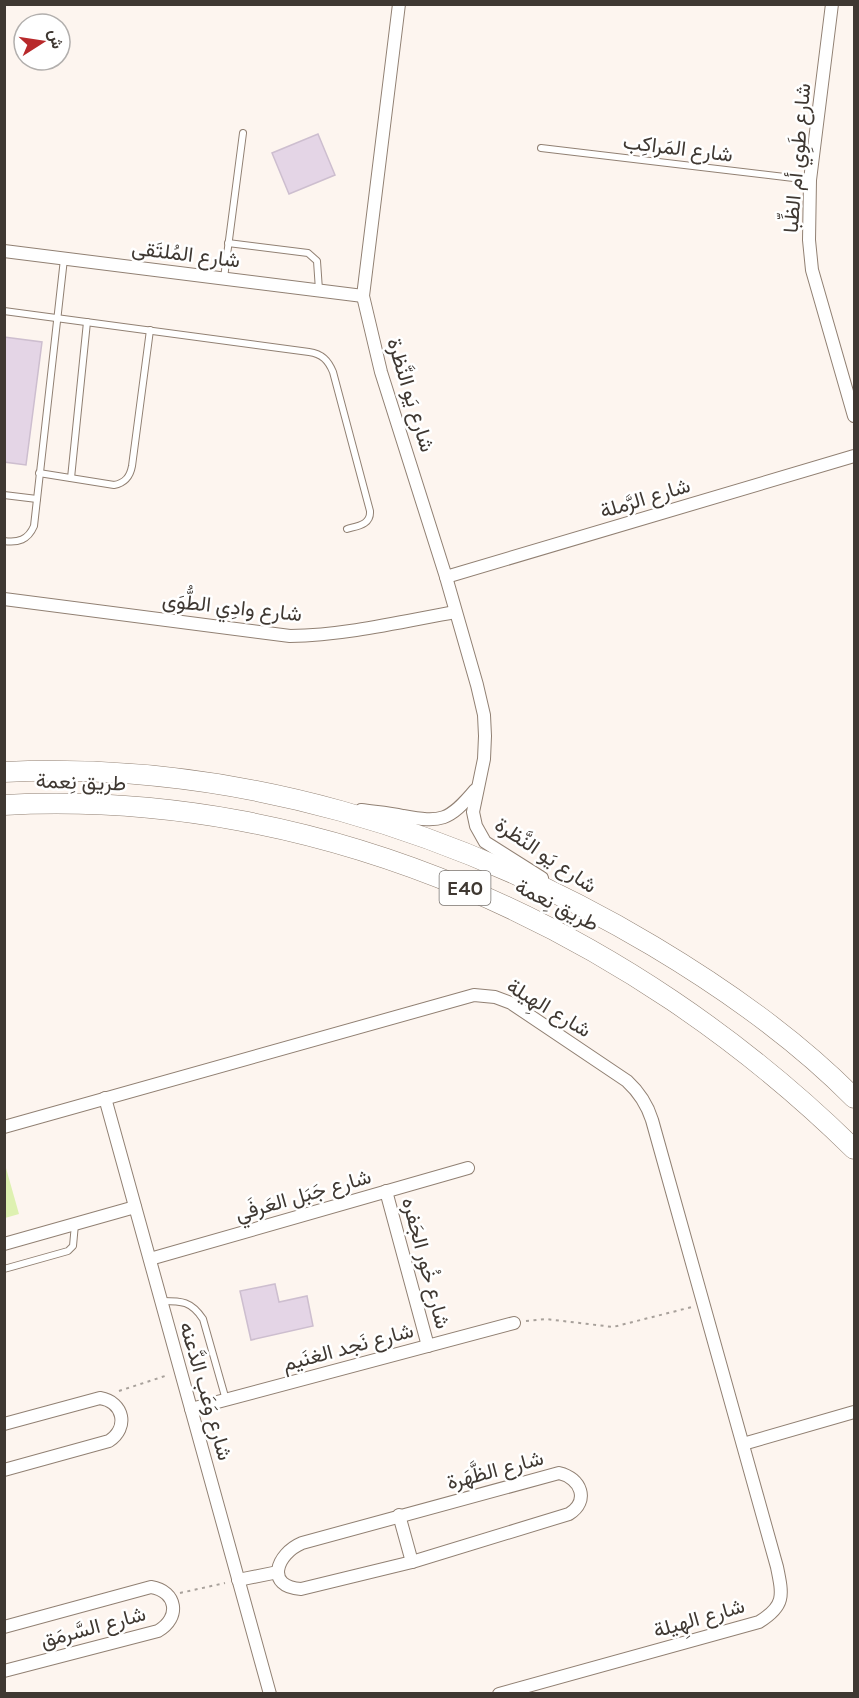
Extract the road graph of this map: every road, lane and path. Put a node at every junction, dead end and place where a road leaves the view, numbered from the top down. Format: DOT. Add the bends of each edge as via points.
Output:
graph roads {
  1 [pos="399,4"];
  2 [pos="832,4"];
  3 [pos="243,133"];
  4 [pos="541,148"];
  5 [pos="810,180"];
  6 [pos="228,243"];
  7 [pos="4,251"];
  8 [pos="64,259"];
  9 [pos="224,278"];
  10 [pos="319,291"];
  11 [pos="363,296"];
  12 [pos="4,311"];
  13 [pos="57,318"];
  14 [pos="87,322"];
  15 [pos="150,330"];
  16 [pos="855,416"];
  17 [pos="855,456"];
  18 [pos="39,473"];
  19 [pos="71,478"];
  20 [pos="4,495"];
  21 [pos="37,499"];
  22 [pos="347,529"];
  23 [pos="4,541"];
  24 [pos="446,577"];
  25 [pos="4,599"];
  26 [pos="455,612"];
  27 [pos="4,772"];
  28 [pos="476,789"];
  29 [pos="302,801"];
  30 [pos="4,805"];
  31 [pos="599,915"];
  32 [pos="105,1098"];
  33 [pos="855,1098"];
  34 [pos="4,1126"];
  35 [pos="855,1149"];
  36 [pos="468,1168"];
  37 [pos="386,1191"];
  38 [pos="135,1207"];
  39 [pos="75,1224"];
  40 [pos="4,1244"];
  41 [pos="150,1259"];
  42 [pos="4,1269"];
  43 [pos="161,1301"];
  44 [pos="703,1304"];
  45 [pos="514,1323"];
  46 [pos="428,1346"];
  47 [pos="181,1371"];
  48 [pos="100,1398"];
  49 [pos="226,1400"];
  50 [pos="191,1409"];
  51 [pos="855,1412"];
  52 [pos="4,1424"];
  53 [pos="743,1444"];
  54 [pos="4,1470"];
  55 [pos="399,1515"];
  56 [pos="412,1562"];
  57 [pos="278,1572"];
  58 [pos="238,1580"];
  59 [pos="169,1596"];
  60 [pos="4,1627"];
  61 [pos="4,1671"];
  62 [pos="270,1694"];
  63 [pos="499,1694"];
  1 -- 11 [label="street, شارع يَو النَّظرة"];
  2 -- 5 [label="street, شارع طَوِي أم الظِّبا"];
  3 -- 6 [label="lane"];
  4 -- 5 [label="lane, شارع المَراكِب"];
  5 -- 16 [label="street, شارع طَوِي أم الظِّبا" via="812,270"];
  6 -- 9 [label="lane"];
  6 -- 10 [label="lane" via="308,253 317,261"];
  7 -- 8 [label="street, شارع المُلتَقى"];
  8 -- 9 [label="street, شارع المُلتَقى"];
  8 -- 13 [label="lane"];
  9 -- 10 [label="street, شارع المُلتَقى"];
  10 -- 11 [label="street, شارع المُلتَقى"];
  11 -- 24 [label="street, شارع يَو النَّظرة" via="381,372"];
  12 -- 13 [label="lane"];
  13 -- 14 [label="lane"];
  13 -- 18 [label="lane"];
  14 -- 15 [label="lane"];
  14 -- 19 [label="lane"];
  15 -- 19 [label="lane" via="128,477 114,485"];
  15 -- 22 [label="lane" via="314,352 328,362 370,515 366,522"];
  17 -- 24 [label="street, شارع الرَّملة"];
  18 -- 19 [label="lane"];
  18 -- 21 [label="lane"];
  20 -- 21 [label="lane"];
  21 -- 23 [label="lane" via="31,532 22,540"];
  24 -- 26 [label="street, شارع يَو النَّظرة"];
  25 -- 26 [label="street, شارع وادِي الطُّوَى" via="290,636 333,634"];
  26 -- 28 [label="street, شارع يَو النَّظرة" via="484,715 484,759"];
  27 -- 29 [label="main road, طريق نِعمة / E40" via="132,772 213,782"];
  28 -- 29 [label="street, شارع يَو النَّظرة" via="454,812 433,820"];
  28 -- 31 [label="street, شارع يَو النَّظرة" via="473,812 485,842"];
  29 -- 31 [label="main road, طريق نِعمة / E40" via="444,844"];
  30 -- 35 [label="main road, طريق نِعمة / E40" via="132,808 255,824 387,859 472,891 585,945 675,1000 790,1088"];
  31 -- 33 [label="main road, طريق نِعمة / E40" via="735,999"];
  32 -- 34 [label="street, شارع الهِيلة"];
  32 -- 38 [label="street, شارع وَعَب الدَّعنه"];
  32 -- 44 [label="street, شارع الهِيلة" via="461,997 495,997 639,1092 650,1113"];
  36 -- 37 [label="street, شارع جَبَل العَرفَي"];
  37 -- 41 [label="street, شارع جَبَل العَرفَي"];
  37 -- 46 [label="street, شارع خُور الجَفره"];
  38 -- 39 [label="street"];
  38 -- 41 [label="street, شارع وَعَب الدَّعنه"];
  39 -- 40 [label="street"];
  39 -- 42 [label="lane" via="73,1246 68,1251"];
  41 -- 43 [label="street, شارع وَعَب الدَّعنه"];
  43 -- 47 [label="street, شارع وَعَب الدَّعنه"];
  43 -- 49 [label="lane" via="180,1301 197,1310 203,1319"];
  44 -- 45 [label="path" via="614,1327 546,1319"];
  44 -- 53 [label="street, شارع الهِيلة"];
  45 -- 46 [label="street, شارع نَجد الغنَيم"];
  46 -- 49 [label="street, شارع نَجد الغنَيم"];
  47 -- 48 [label="path"];
  47 -- 50 [label="street, شارع وَعَب الدَّعنه"];
  48 -- 52 [label="street"];
  48 -- 54 [label="street" via="111,1401 120,1410 121,1428 114,1438"];
  49 -- 50 [label="street, شارع نَجد الغنَيم"];
  50 -- 58 [label="street, شارع وَعَب الدَّعنه"];
  51 -- 53 [label="street"];
  53 -- 63 [label="street, شارع الهِيلة" via="781,1588 781,1599 773,1612 759,1622"];
  55 -- 56 [label="street"];
  55 -- 56 [label="street, شارع الظَّهَرة" via="559,1473 576,1481 580,1490 577,1509 569,1514"];
  55 -- 57 [label="street, شارع الظَّهَرة" via="292,1548 285,1554"];
  56 -- 57 [label="street, شارع الظَّهَرة" via="301,1589 284,1584"];
  57 -- 58 [label="street"];
  58 -- 59 [label="path"];
  58 -- 62 [label="street, شارع وَعَب الدَّعنه"];
  59 -- 60 [label="street, شارع السَّرمَق" via="158,1588 145,1588"];
  59 -- 61 [label="street, شارع السَّرمَق" via="173,1616 159,1631"];
}
